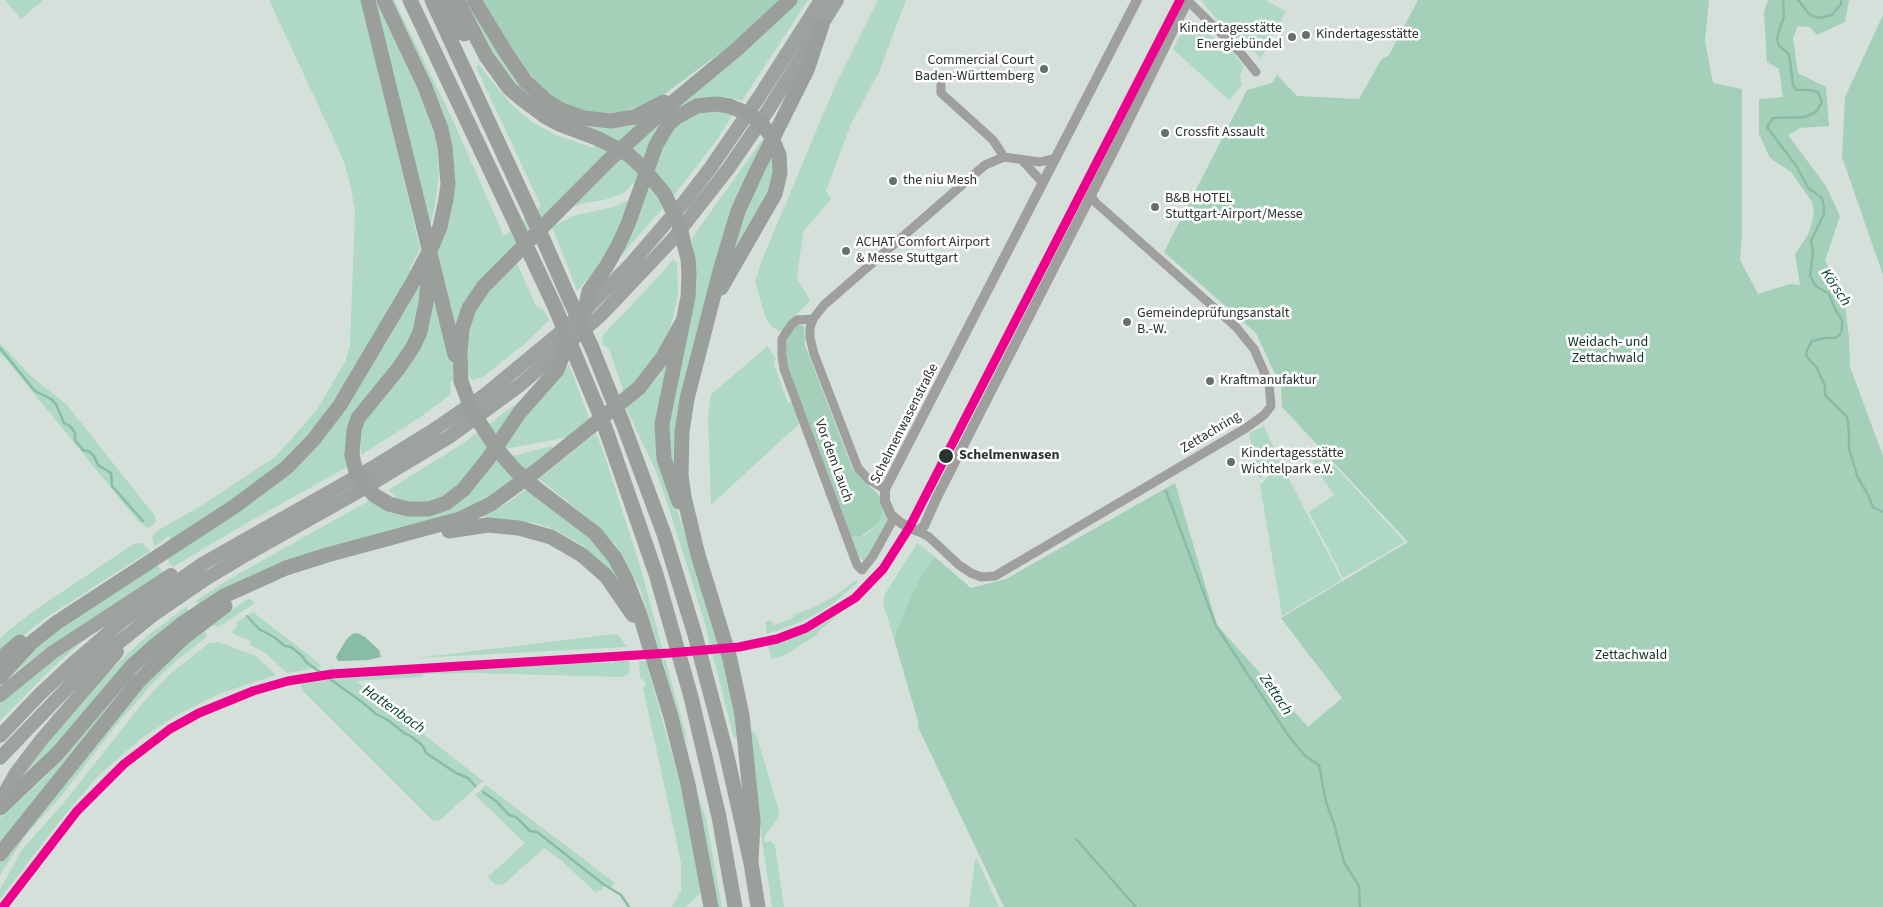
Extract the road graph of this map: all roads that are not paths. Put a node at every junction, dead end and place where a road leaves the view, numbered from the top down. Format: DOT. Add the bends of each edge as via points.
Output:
graph roads {
  1 [pos="368,0"];
  2 [pos="384,0"];
  3 [pos="410,0"];
  4 [pos="432,0"];
  5 [pos="443,0"];
  6 [pos="457,0"];
  7 [pos="474,0"];
  8 [pos="790,0"];
  9 [pos="820,0"];
  10 [pos="837,0"];
  11 [pos="1137,0"];
  12 [pos="1188,0"];
  13 [pos="822,25"];
  14 [pos="486,56"];
  15 [pos="1256,72"];
  16 [pos="696,84"];
  17 [pos="942,85"];
  18 [pos="1004,157"];
  19 [pos="1056,158"];
  20 [pos="1021,159"];
  21 [pos="1043,182"];
  22 [pos="1091,195"];
  23 [pos="430,256"];
  24 [pos="711,304"];
  25 [pos="585,310"];
  26 [pos="813,319"];
  27 [pos="683,321"];
  28 [pos="566,346"];
  29 [pos="461,381"];
  30 [pos="885,489"];
  31 [pos="894,518"];
  32 [pos="918,531"];
  33 [pos="412,532"];
  34 [pos="698,555"];
  35 [pos="173,578"];
  36 [pos="200,617"];
  37 [pos="56,623"];
  38 [pos="136,628"];
  39 [pos="649,644"];
  40 [pos="0,659"];
  41 [pos="0,677"];
  42 [pos="0,696"];
  43 [pos="0,736"];
  44 [pos="0,758"];
  45 [pos="0,801"];
  46 [pos="0,808"];
  47 [pos="0,854"];
  48 [pos="751,863"];
  49 [pos="711,907"];
  50 [pos="735,907"];
  51 [pos="758,907"];
  1 -- 23 [label="highway"];
  2 -- 37 [label="highway, bridge" via="425,87 445,146 448,184 440,227 432,246 340,405 286,468 236,506"];
  3 -- 50 [label="highway, bridge" via="531,256 607,433 656,574 691,697 719,817"];
  4 -- 48 [label="highway, bridge" via="592,348 664,534 722,735"];
  5 -- 14 [label="highway" via="468,41"];
  6 -- 14 [label="highway"];
  7 -- 16 [label="highway" via="526,82 547,101 572,115 597,120 623,120 646,112"];
  8 -- 16 [label="highway"];
  9 -- 25 [label="highway" via="712,167 658,234"];
  10 -- 13 [label="highway"];
  11 -- 19 [label="street, Schelmenwasenstraße"];
  12 -- 15 [label="street"];
  12 -- 22 [label="street"];
  13 -- 24 [label="highway" via="807,70 738,211"];
  13 -- 28 [label="highway" via="767,112 701,204 632,284"];
  14 -- 27 [label="highway, bridge" via="509,88 534,109 559,124 614,146 654,179 679,224 688,259 688,298"];
  16 -- 29 [label="highway" via="609,160 484,286 469,308 462,329"];
  17 -- 18 [label="street" via="941,93 993,140"];
  18 -- 20 [label="street"];
  18 -- 26 [label="street" via="993,160 979,171 824,305"];
  19 -- 20 [label="street" via="1040,162"];
  19 -- 21 [label="street, Schelmenwasenstraße"];
  20 -- 21 [label="street"];
  21 -- 30 [label="street, Schelmenwasenstraße"];
  22 -- 32 [label="street" via="924,526"];
  22 -- 32 [label="street, Zettachring" via="1236,327 1254,349 1269,383 1271,406 1246,428 995,576 981,577 971,573"];
  23 -- 28 [label="highway, bridge" via="429,287 420,332 398,369 358,418 354,430 352,455 356,472 374,495 389,504 408,509 429,509 446,503 463,490 520,412 557,370"];
  23 -- 29 [label="highway"];
  24 -- 25 [label="highway, bridge" via="775,194 780,173 779,155 761,123 749,114 716,104 697,106 668,125 656,145 628,224 589,292"];
  24 -- 34 [label="highway" via="682,432 681,475"];
  25 -- 35 [label="highway" via="526,363 444,423 378,465"];
  26 -- 30 [label="street, Vor dem Lauch" via="810,338 814,354 858,468 868,479"];
  26 -- 31 [label="street, Vor dem Lauch" via="797,320 782,339 784,369 857,565 862,570"];
  27 -- 33 [label="highway" via="663,357 639,388 508,493 460,519"];
  27 -- 34 [label="highway" via="662,438 666,468"];
  28 -- 38 [label="highway" via="501,400 434,447 244,556"];
  29 -- 39 [label="highway, bridge" via="472,411 496,448 516,471 606,544 626,579"];
  30 -- 31 [label="street, Schelmenwasenstraße" via="886,504"];
  31 -- 32 [label="street"];
  33 -- 36 [label="highway" via="301,562 248,584"];
  33 -- 39 [label="highway" via="435,533 488,525 519,528 552,537 582,555 606,576"];
  34 -- 48 [label="highway" via="730,659 742,715 753,821"];
  35 -- 42 [label="highway" via="53,652"];
  35 -- 43 [label="highway" via="83,654"];
  36 -- 46 [label="highway" via="157,643 122,676 57,754"];
  36 -- 47 [label="highway" via="129,692"];
  37 -- 40 [label="highway" via="42,626"];
  37 -- 41 [label="highway" via="20,654"];
  38 -- 44 [label="highway" via="71,684"];
  38 -- 45 [label="highway" via="16,772"];
  39 -- 49 [label="highway" via="684,766"];
  48 -- 51 [label="highway"];
}
